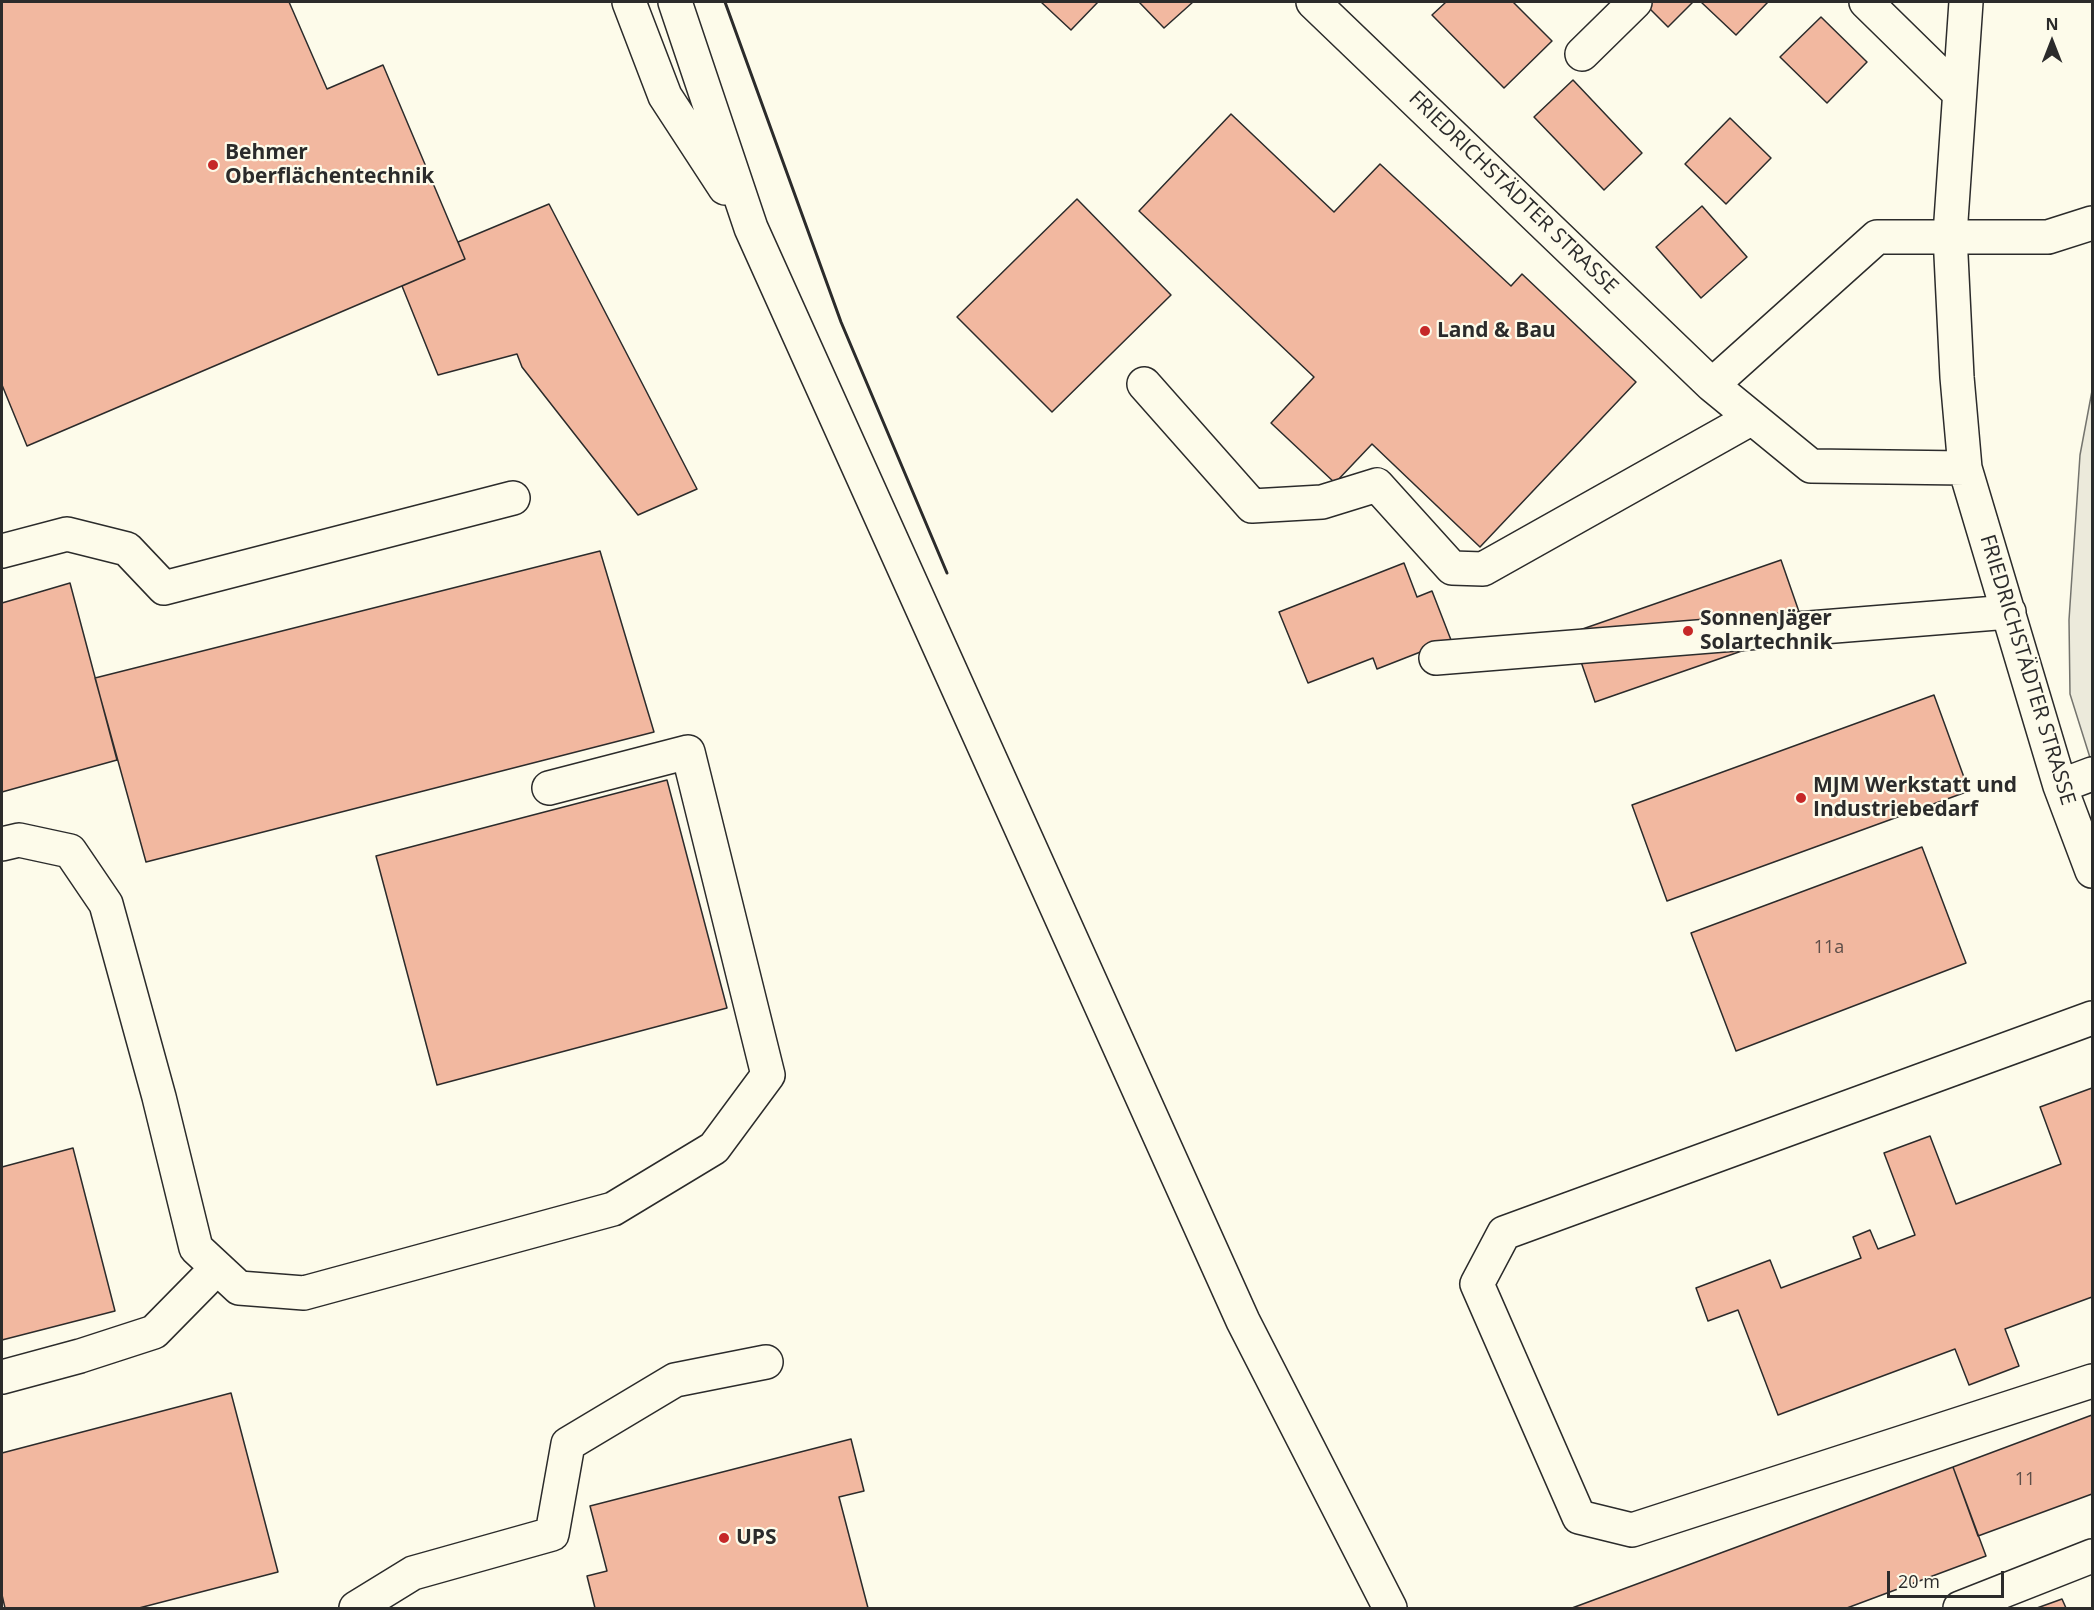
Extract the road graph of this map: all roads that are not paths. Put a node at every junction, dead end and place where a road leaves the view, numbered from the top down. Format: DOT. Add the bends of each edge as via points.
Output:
graph roads {
  1 [pos="630,2"];
  2 [pos="675,2"];
  3 [pos="1313,2"];
  4 [pos="1635,2"];
  5 [pos="1866,2"];
  6 [pos="1966,2"];
  7 [pos="1582,54"];
  8 [pos="1959,93"];
  9 [pos="2092,223"];
  10 [pos="751,228"];
  11 [pos="1950,235"];
  12 [pos="1144,384"];
  13 [pos="1712,385"];
  14 [pos="1752,418"];
  15 [pos="1965,468"];
  16 [pos="513,498"];
  17 [pos="2,551"];
  18 [pos="2008,612"];
  19 [pos="1436,658"];
  20 [pos="2092,774"];
  21 [pos="2060,786"];
  22 [pos="549,788"];
  23 [pos="2,844"];
  24 [pos="2092,872"];
  25 [pos="2092,1018"];
  26 [pos="217,1268"];
  27 [pos="766,1362"];
  28 [pos="2,1377"];
  29 [pos="2092,1381"];
  30 [pos="2092,1556"];
  31 [pos="356,1608"];
  32 [pos="1390,1608"];
  33 [pos="1960,1608"];
  1 -- 10 [label="street" via="665,96"];
  2 -- 10 [label="street"];
  3 -- 13 [label="street, FRIEDRICHSTÄDTER STRASSE"];
  4 -- 7 [label="street"];
  5 -- 8 [label="street"];
  6 -- 8 [label="street, FRIEDRICHSTÄDTER STRASSE"];
  8 -- 11 [label="street, FRIEDRICHSTÄDTER STRASSE"];
  9 -- 11 [label="street" via="2048,237"];
  10 -- 32 [label="street" via="1243,1321"];
  11 -- 13 [label="street" via="1877,237"];
  11 -- 15 [label="street, FRIEDRICHSTÄDTER STRASSE"];
  12 -- 14 [label="street" via="1252,506 1322,502 1377,485 1452,568 1483,569"];
  13 -- 14 [label="street, FRIEDRICHSTÄDTER STRASSE"];
  14 -- 15 [label="street, FRIEDRICHSTÄDTER STRASSE" via="1810,466"];
  15 -- 18 [label="street, FRIEDRICHSTÄDTER STRASSE"];
  16 -- 17 [label="street" via="164,588 127,549 67,534"];
  18 -- 19 [label="street"];
  18 -- 21 [label="street, FRIEDRICHSTÄDTER STRASSE"];
  20 -- 21 [label="street"];
  21 -- 24 [label="street, FRIEDRICHSTÄDTER STRASSE"];
  22 -- 26 [label="street" via="688,752 768,1075 714,1148 613,1209 304,1293 239,1288"];
  23 -- 26 [label="street" via="19,840 70,851 106,904 196,1248"];
  25 -- 29 [label="street" via="1504,1233 1477,1284 1579,1517 1632,1530"];
  26 -- 28 [label="street" via="154,1332"];
  27 -- 31 [label="street" via="675,1380 568,1444 552,1534 413,1573"];
  30 -- 33 [label="street"];
}
